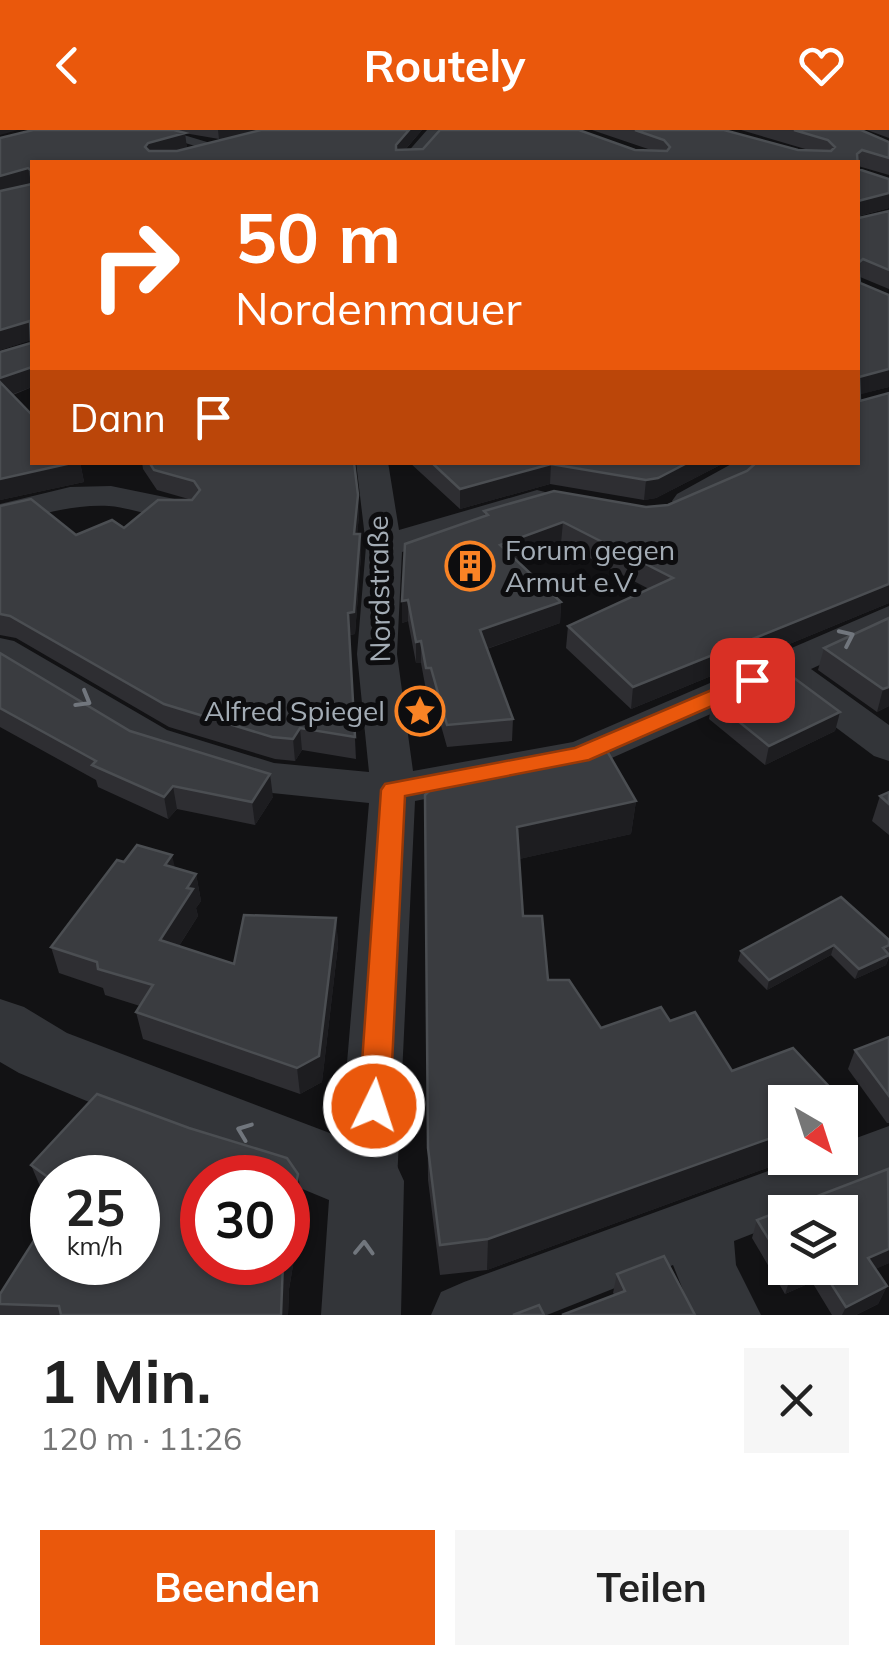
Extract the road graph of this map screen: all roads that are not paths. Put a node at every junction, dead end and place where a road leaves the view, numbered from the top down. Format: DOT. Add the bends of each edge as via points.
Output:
graph roads {
  1 [pos="149,130"];
  2 [pos="438,130"];
  3 [pos="189,156"];
  4 [pos="411,160"];
  5 [pos="372,465"];
  6 [pos="753,465"];
  7 [pos="574,499"];
  8 [pos="182,510"];
  9 [pos="664,512"];
  10 [pos="0,516"];
  11 [pos="384,546"];
  12 [pos="889,618"];
  13 [pos="0,650"];
  14 [pos="782,667"];
  15 [pos="889,746"];
  16 [pos="393,790"];
  17 [pos="0,1027"];
  18 [pos="889,1153"];
  19 [pos="367,1181"];
  20 [pos="708,1222"];
  21 [pos="361,1315"];
  22 [pos="464,1315"];
  23 [pos="728,1315"];
  1 -- 3 [label="street" via="228,146"];
  2 -- 4 [label="street"];
  5 -- 11 [label="street, Nordstraße"];
  6 -- 9 [label="street"];
  7 -- 11 [label="street" via="537,500"];
  8 -- 10 [label="street" via="102,493"];
  11 -- 16 [label="street, Nordstraße" via="377,654"];
  14 -- 12 [label="street, one-way"];
  13 -- 16 [label="street, one-way" via="152,740 272,778"];
  14 -- 15 [label="street"];
  14 -- 16 [label="street" via="580,754"];
  16 -- 19 [label="street, Nordstraße"];
  19 -- 17 [label="street, one-way" via="43,1053"];
  18 -- 20 [label="street"];
  21 -- 19 [label="street, Nordstraße, one-way"];
  20 -- 22 [label="street"];
  20 -- 23 [label="street" via="699,1246"];
}
